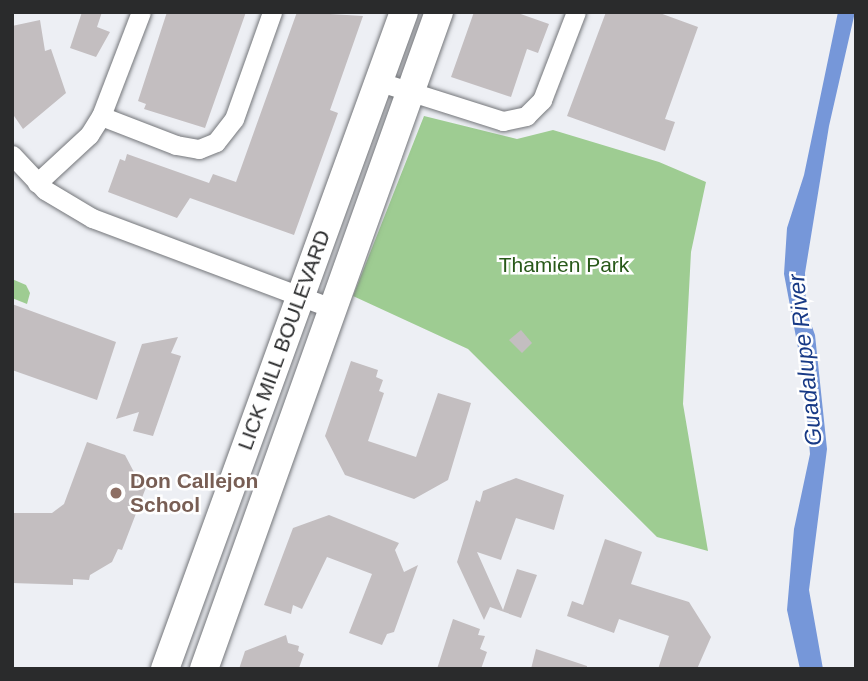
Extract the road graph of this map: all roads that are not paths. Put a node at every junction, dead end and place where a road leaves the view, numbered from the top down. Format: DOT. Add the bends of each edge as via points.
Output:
graph roads {
  1 [pos="141,12"];
  2 [pos="271,12"];
  3 [pos="404,12"];
  4 [pos="439,12"];
  5 [pos="576,12"];
  6 [pos="380,82"];
  7 [pos="411,91"];
  8 [pos="102,116"];
  9 [pos="12,155"];
  10 [pos="37,183"];
  11 [pos="298,297"];
  12 [pos="332,308"];
  13 [pos="165,669"];
  14 [pos="204,669"];
  1 -- 8 [label="street"];
  2 -- 8 [label="street" via="234,119 216,142 199,149 176,145"];
  3 -- 6 [label="main road, LICK MILL BOULEVARD"];
  4 -- 7 [label="main road, LICK MILL BOULEVARD"];
  5 -- 7 [label="street" via="542,100 526,116 502,121"];
  6 -- 7 [label="street"];
  6 -- 11 [label="main road, LICK MILL BOULEVARD"];
  7 -- 12 [label="main road, LICK MILL BOULEVARD"];
  8 -- 10 [label="street" via="89,135"];
  9 -- 10 [label="street"];
  10 -- 11 [label="street" via="92,218"];
  11 -- 12 [label="street"];
  11 -- 13 [label="main road, LICK MILL BOULEVARD"];
  12 -- 14 [label="main road, LICK MILL BOULEVARD"];
}
